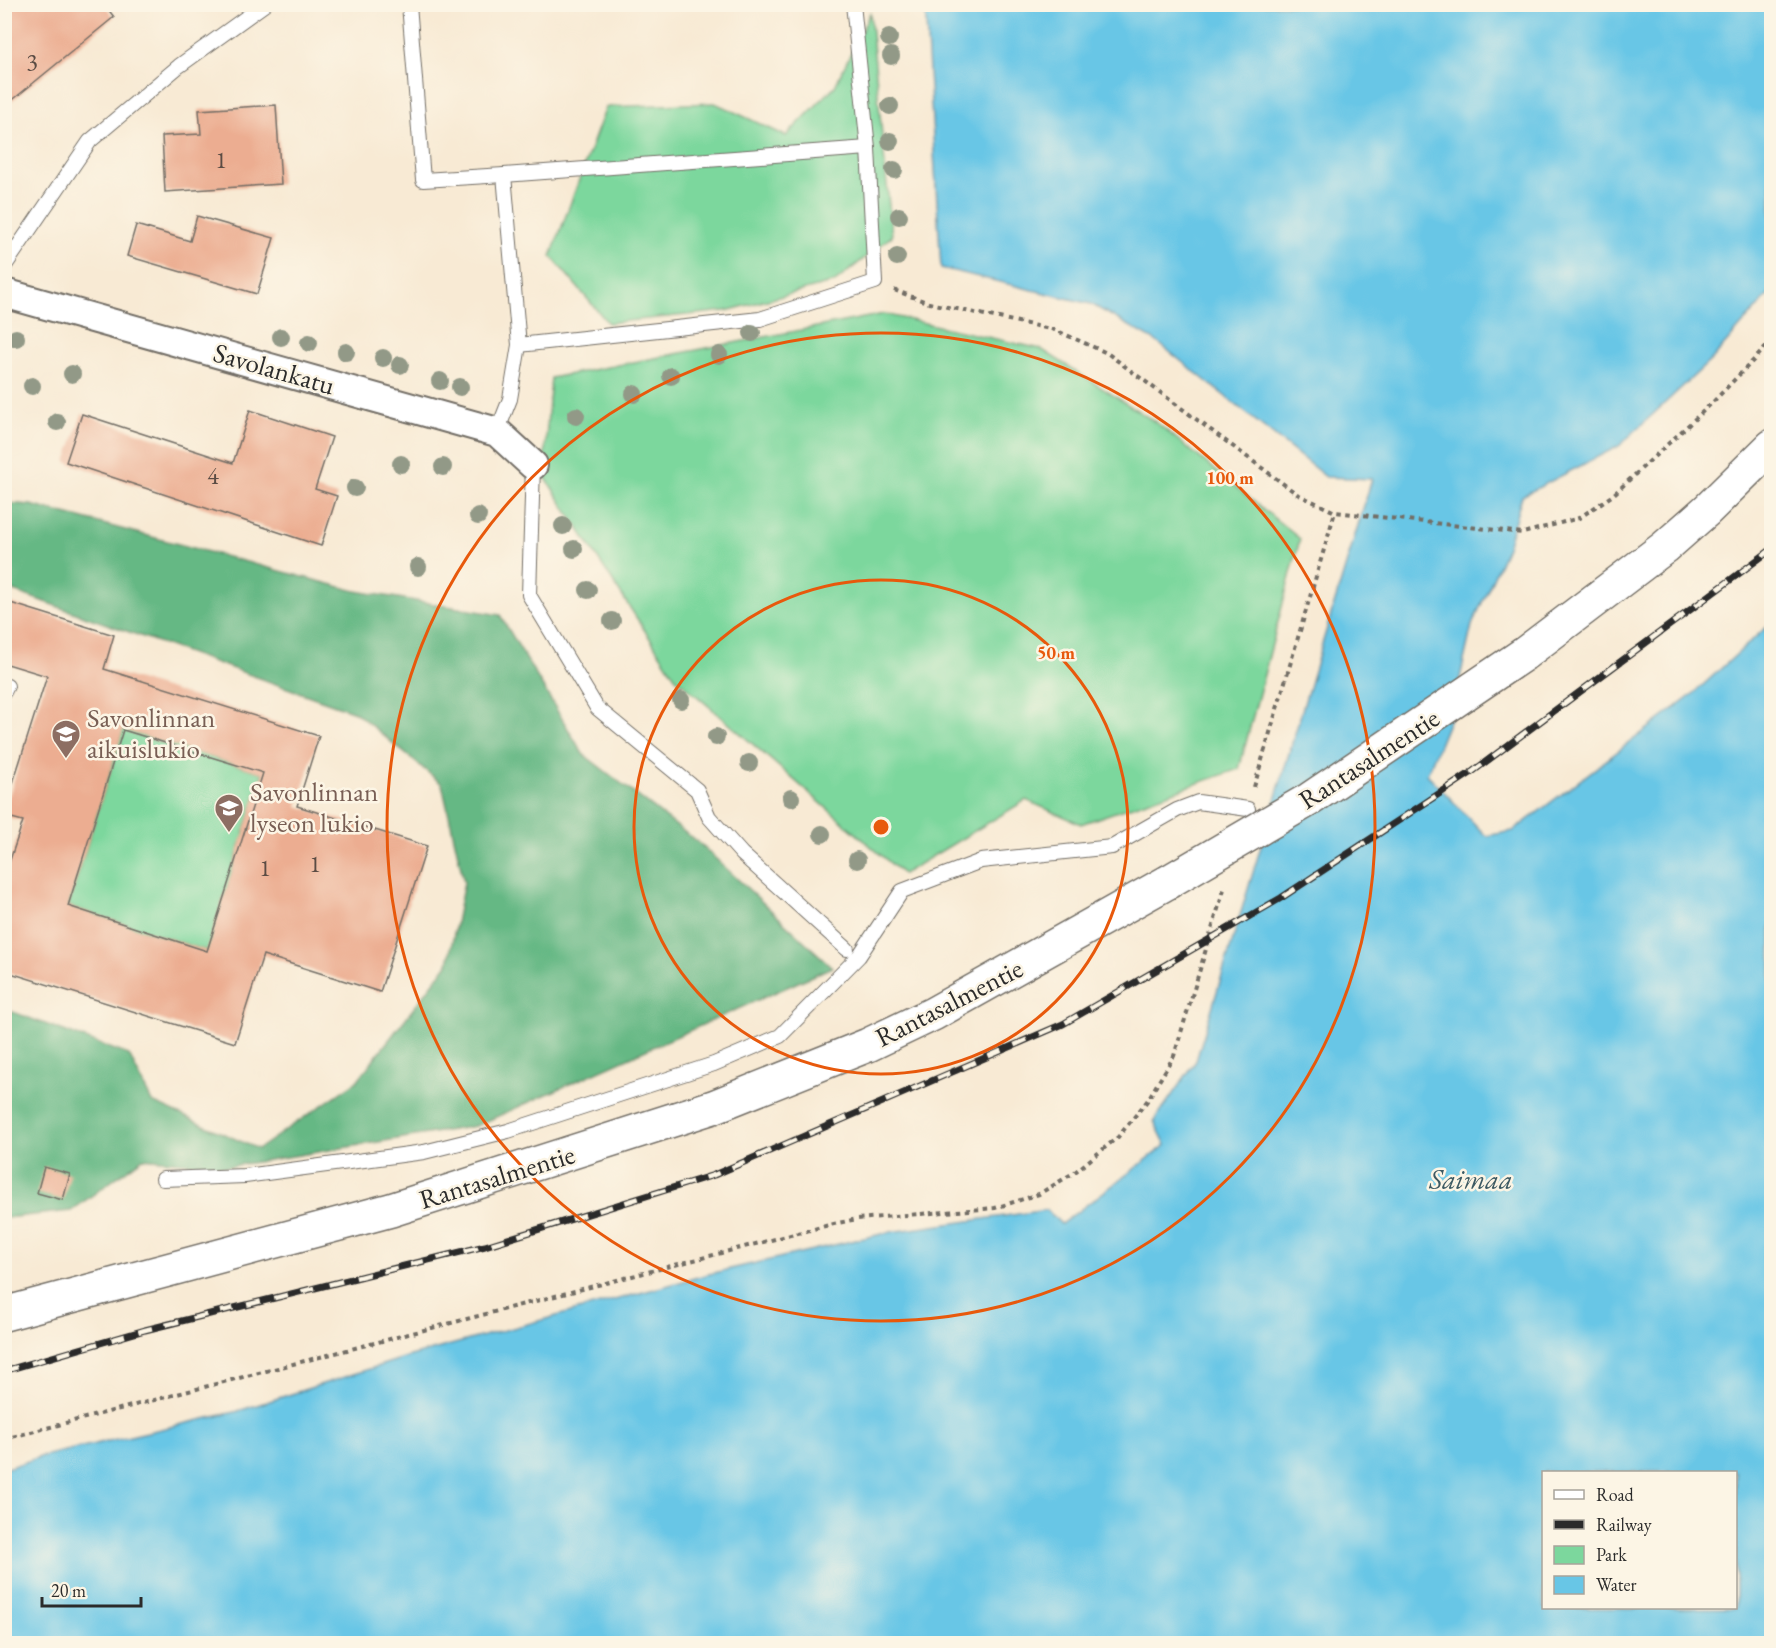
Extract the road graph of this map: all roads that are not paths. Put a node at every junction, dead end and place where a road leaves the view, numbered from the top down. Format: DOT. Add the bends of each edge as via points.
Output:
graph roads {
  1 [pos="265,4"];
  2 [pos="409,4"];
  3 [pos="853,4"];
  4 [pos="868,148"];
  5 [pos="504,175"];
  6 [pos="4,267"];
  7 [pos="4,293"];
  8 [pos="519,345"];
  9 [pos="497,432"];
  10 [pos="1772,446"];
  11 [pos="533,465"];
  12 [pos="1248,809"];
  13 [pos="847,949"];
  14 [pos="164,1179"];
  15 [pos="4,1314"];
  1 -- 6 [label="lane" via="179,66 90,141"];
  2 -- 5 [label="lane" via="423,180"];
  3 -- 4 [label="lane"];
  4 -- 5 [label="lane"];
  4 -- 8 [label="lane" via="875,282 760,319"];
  5 -- 8 [label="lane"];
  7 -- 9 [label="street, Savolankatu"];
  8 -- 9 [label="lane" via="510,399"];
  9 -- 11 [label="street, Savolankatu"];
  10 -- 15 [label="highway, Rantasalmentie, bridge" via="1665,547 1524,654 1310,800 933,1014 868,1045 713,1107 391,1210"];
  11 -- 13 [label="lane" via="529,595 597,708 697,790 709,817 742,854"];
  12 -- 14 [label="lane" via="1198,802 1112,847 981,861 902,891 859,956 780,1036 714,1064 508,1131 424,1152 245,1176"];
}
